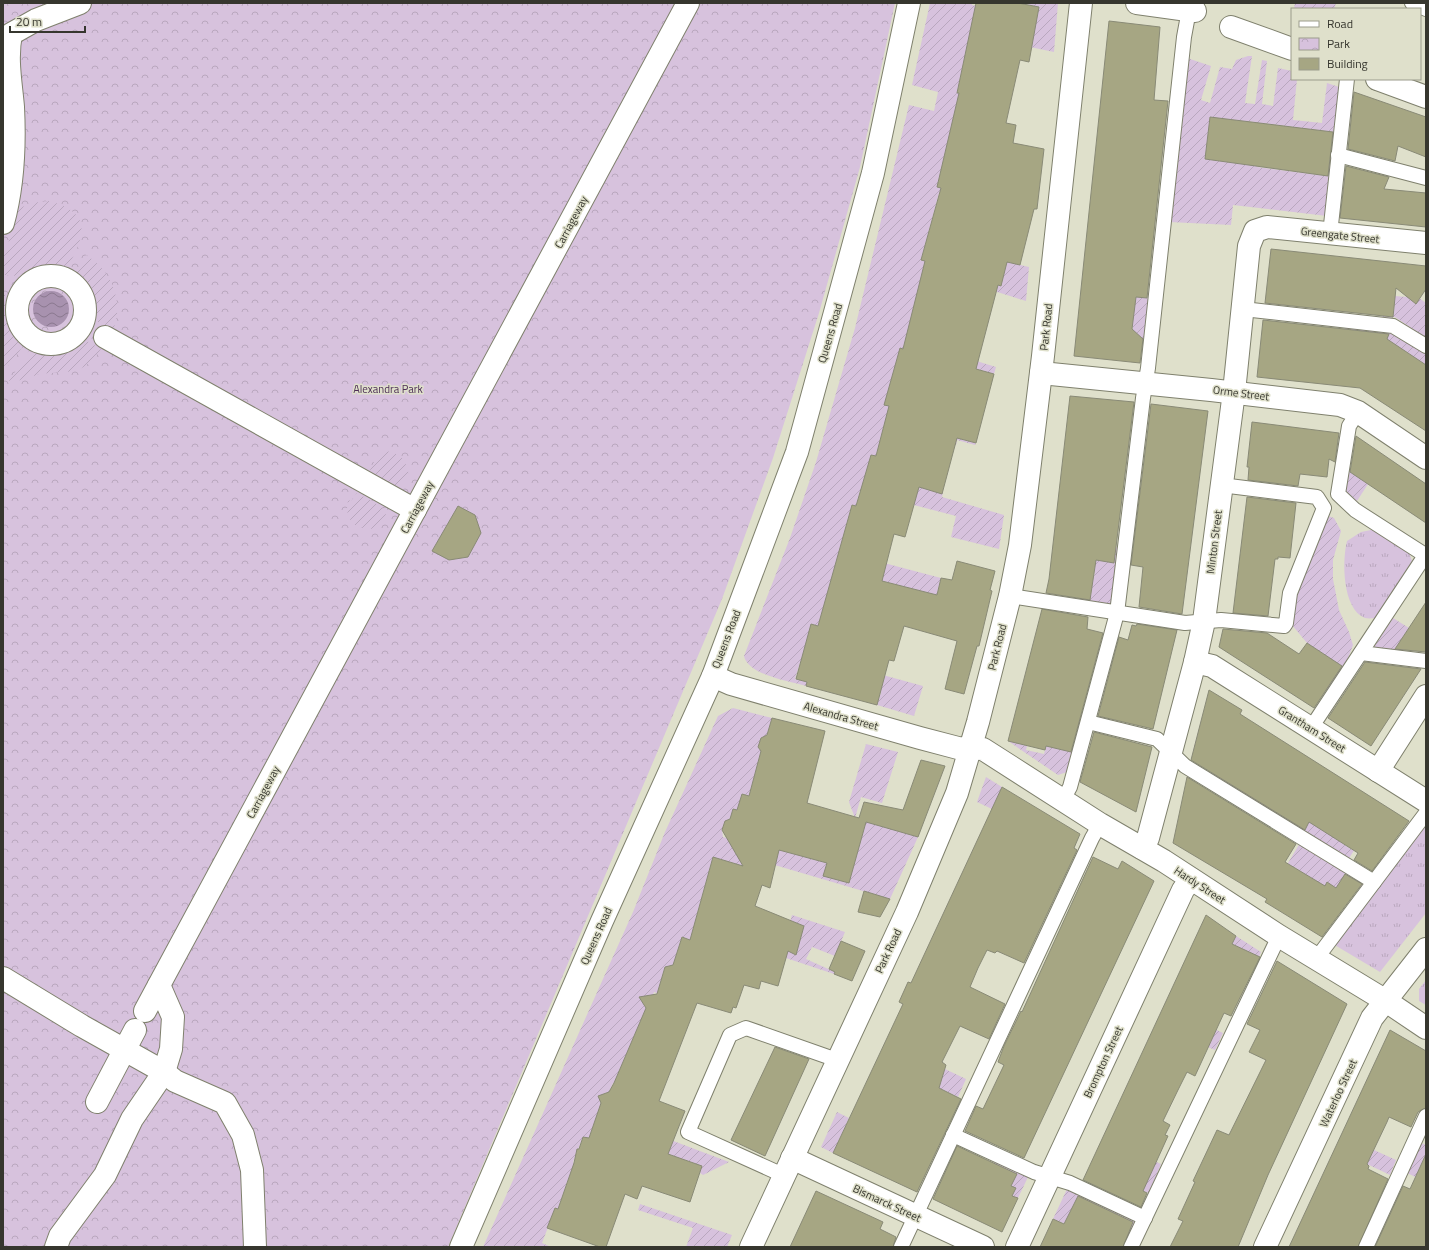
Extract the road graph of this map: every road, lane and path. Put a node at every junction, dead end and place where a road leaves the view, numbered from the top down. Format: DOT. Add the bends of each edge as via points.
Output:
graph roads {
  1 [pos="80,3"];
  2 [pos="688,3"];
  3 [pos="909,3"];
  4 [pos="1081,3"];
  5 [pos="1137,3"];
  6 [pos="1412,3"];
  7 [pos="1426,9"];
  8 [pos="1192,10"];
  9 [pos="1231,27"];
  10 [pos="7,34"];
  11 [pos="1291,48"];
  12 [pos="1347,80"];
  13 [pos="1380,80"];
  14 [pos="1426,97"];
  15 [pos="1338,155"];
  16 [pos="1426,178"];
  17 [pos="3,223"];
  18 [pos="1255,231"];
  19 [pos="1330,234"];
  20 [pos="1426,243"];
  21 [pos="1243,309"];
  22 [pos="95,332"];
  23 [pos="1426,346"];
  24 [pos="1041,373"];
  25 [pos="1146,383"];
  26 [pos="1234,392"];
  27 [pos="1358,412"];
  28 [pos="1426,458"];
  29 [pos="1221,485"];
  30 [pos="415,510"];
  31 [pos="1426,554"];
  32 [pos="1010,596"];
  33 [pos="1117,613"];
  34 [pos="1204,621"];
  35 [pos="1361,653"];
  36 [pos="1426,661"];
  37 [pos="1195,662"];
  38 [pos="713,676"];
  39 [pos="1426,696"];
  40 [pos="1088,722"];
  41 [pos="1311,728"];
  42 [pos="971,748"];
  43 [pos="1171,752"];
  44 [pos="1378,771"];
  45 [pos="1063,800"];
  46 [pos="1426,801"];
  47 [pos="1426,813"];
  48 [pos="1100,824"];
  49 [pos="1142,848"];
  50 [pos="1191,879"];
  51 [pos="1374,882"];
  52 [pos="1279,936"];
  53 [pos="1426,949"];
  54 [pos="1316,959"];
  55 [pos="3,978"];
  56 [pos="159,985"];
  57 [pos="1386,1001"];
  58 [pos="145,1011"];
  59 [pos="1426,1028"];
  60 [pos="135,1030"];
  61 [pos="124,1050"];
  62 [pos="837,1060"];
  63 [pos="164,1072"];
  64 [pos="97,1102"];
  65 [pos="1426,1116"];
  66 [pos="953,1135"];
  67 [pos="787,1167"];
  68 [pos="1049,1177"];
  69 [pos="915,1216"];
  70 [pos="1145,1218"];
  71 [pos="56,1247"];
  72 [pos="255,1247"];
  73 [pos="461,1247"];
  74 [pos="751,1247"];
  75 [pos="901,1247"];
  76 [pos="983,1247"];
  77 [pos="1017,1247"];
  78 [pos="1131,1247"];
  79 [pos="1265,1247"];
  80 [pos="1366,1247"];
  1 -- 10 [label="street"];
  2 -- 30 [label="street, Carriageway"];
  3 -- 38 [label="street, Queens Road" via="873,173 797,452"];
  4 -- 24 [label="street, Park Road"];
  5 -- 8 [label="street"];
  6 -- 7 [label="lane"];
  8 -- 25 [label="lane" via="1184,37"];
  9 -- 11 [label="street"];
  10 -- 17 [label="street" via="13,109 13,163"];
  12 -- 15 [label="lane"];
  13 -- 14 [label="street"];
  15 -- 16 [label="lane"];
  15 -- 19 [label="lane"];
  18 -- 19 [label="street, Greengate Street" via="1267,228"];
  18 -- 21 [label="street, Minton Street" via="1249,246"];
  19 -- 20 [label="street, Greengate Street"];
  21 -- 23 [label="lane" via="1393,326"];
  21 -- 26 [label="street, Minton Street"];
  22 -- 22 [label="street" via="76,334 64,341 44,342 33,338 21,326 15,289 43,277 57,276 67,280 80,291 86,314"];
  22 -- 30 [label="street"];
  24 -- 25 [label="street, Orme Street"];
  24 -- 32 [label="street, Park Road" via="1020,545"];
  25 -- 26 [label="street, Orme Street"];
  25 -- 33 [label="lane"];
  26 -- 27 [label="street, Orme Street" via="1340,405"];
  26 -- 29 [label="street, Minton Street"];
  27 -- 28 [label="street, Orme Street"];
  27 -- 31 [label="lane" via="1349,426 1338,494 1355,510"];
  29 -- 34 [label="street, Minton Street"];
  29 -- 34 [label="lane" via="1317,497 1324,508 1290,593 1284,626 1221,620"];
  30 -- 56 [label="street, Carriageway"];
  31 -- 35 [label="lane"];
  32 -- 33 [label="lane"];
  32 -- 42 [label="street, Park Road"];
  33 -- 34 [label="lane" via="1185,623"];
  33 -- 40 [label="lane"];
  34 -- 37 [label="street, Minton Street"];
  35 -- 36 [label="lane"];
  35 -- 41 [label="lane"];
  37 -- 41 [label="street, Grantham Street" via="1212,666"];
  37 -- 43 [label="street, Minton Street"];
  38 -- 42 [label="street, Alexandra Street" via="731,684 958,748"];
  38 -- 73 [label="street, Queens Road" via="599,928"];
  39 -- 44 [label="street"];
  40 -- 43 [label="lane" via="1156,739"];
  40 -- 45 [label="lane" via="1070,787"];
  41 -- 44 [label="street, Grantham Street"];
  42 -- 45 [label="street, Hardy Street" via="983,749"];
  42 -- 62 [label="street, Park Road" via="958,793 907,912"];
  43 -- 49 [label="street, Minton Street" via="1148,838"];
  43 -- 51 [label="lane" via="1186,766"];
  44 -- 46 [label="street, Grantham Street"];
  45 -- 48 [label="street, Hardy Street"];
  47 -- 51 [label="lane"];
  48 -- 49 [label="street, Hardy Street"];
  48 -- 66 [label="lane"];
  49 -- 50 [label="street, Hardy Street"];
  50 -- 52 [label="street, Hardy Street"];
  50 -- 68 [label="street, Brompton Street" via="1183,890"];
  51 -- 54 [label="lane"];
  52 -- 54 [label="street, Hardy Street"];
  52 -- 70 [label="lane"];
  53 -- 57 [label="street, Waterloo Street"];
  54 -- 57 [label="street, Hardy Street"];
  55 -- 61 [label="street"];
  56 -- 58 [label="street, Carriageway"];
  56 -- 63 [label="street" via="173,1017 171,1049"];
  57 -- 59 [label="street, Hardy Street"];
  57 -- 79 [label="street, Waterloo Street" via="1372,1018"];
  60 -- 61 [label="street"];
  61 -- 63 [label="street"];
  61 -- 64 [label="street"];
  62 -- 67 [label="street, Park Road"];
  62 -- 67 [label="lane" via="746,1028 730,1035 688,1132"];
  63 -- 71 [label="street" via="132,1119 104,1174 60,1236"];
  63 -- 72 [label="street" via="175,1082 225,1103 243,1135 252,1170"];
  65 -- 80 [label="lane"];
  66 -- 68 [label="lane"];
  66 -- 69 [label="lane"];
  67 -- 69 [label="street, Bismarck Street"];
  67 -- 74 [label="street, Park Road"];
  68 -- 70 [label="lane" via="1070,1183"];
  68 -- 77 [label="street, Brompton Street"];
  69 -- 75 [label="lane"];
  69 -- 76 [label="street, Bismarck Street"];
  70 -- 78 [label="lane"];
}
